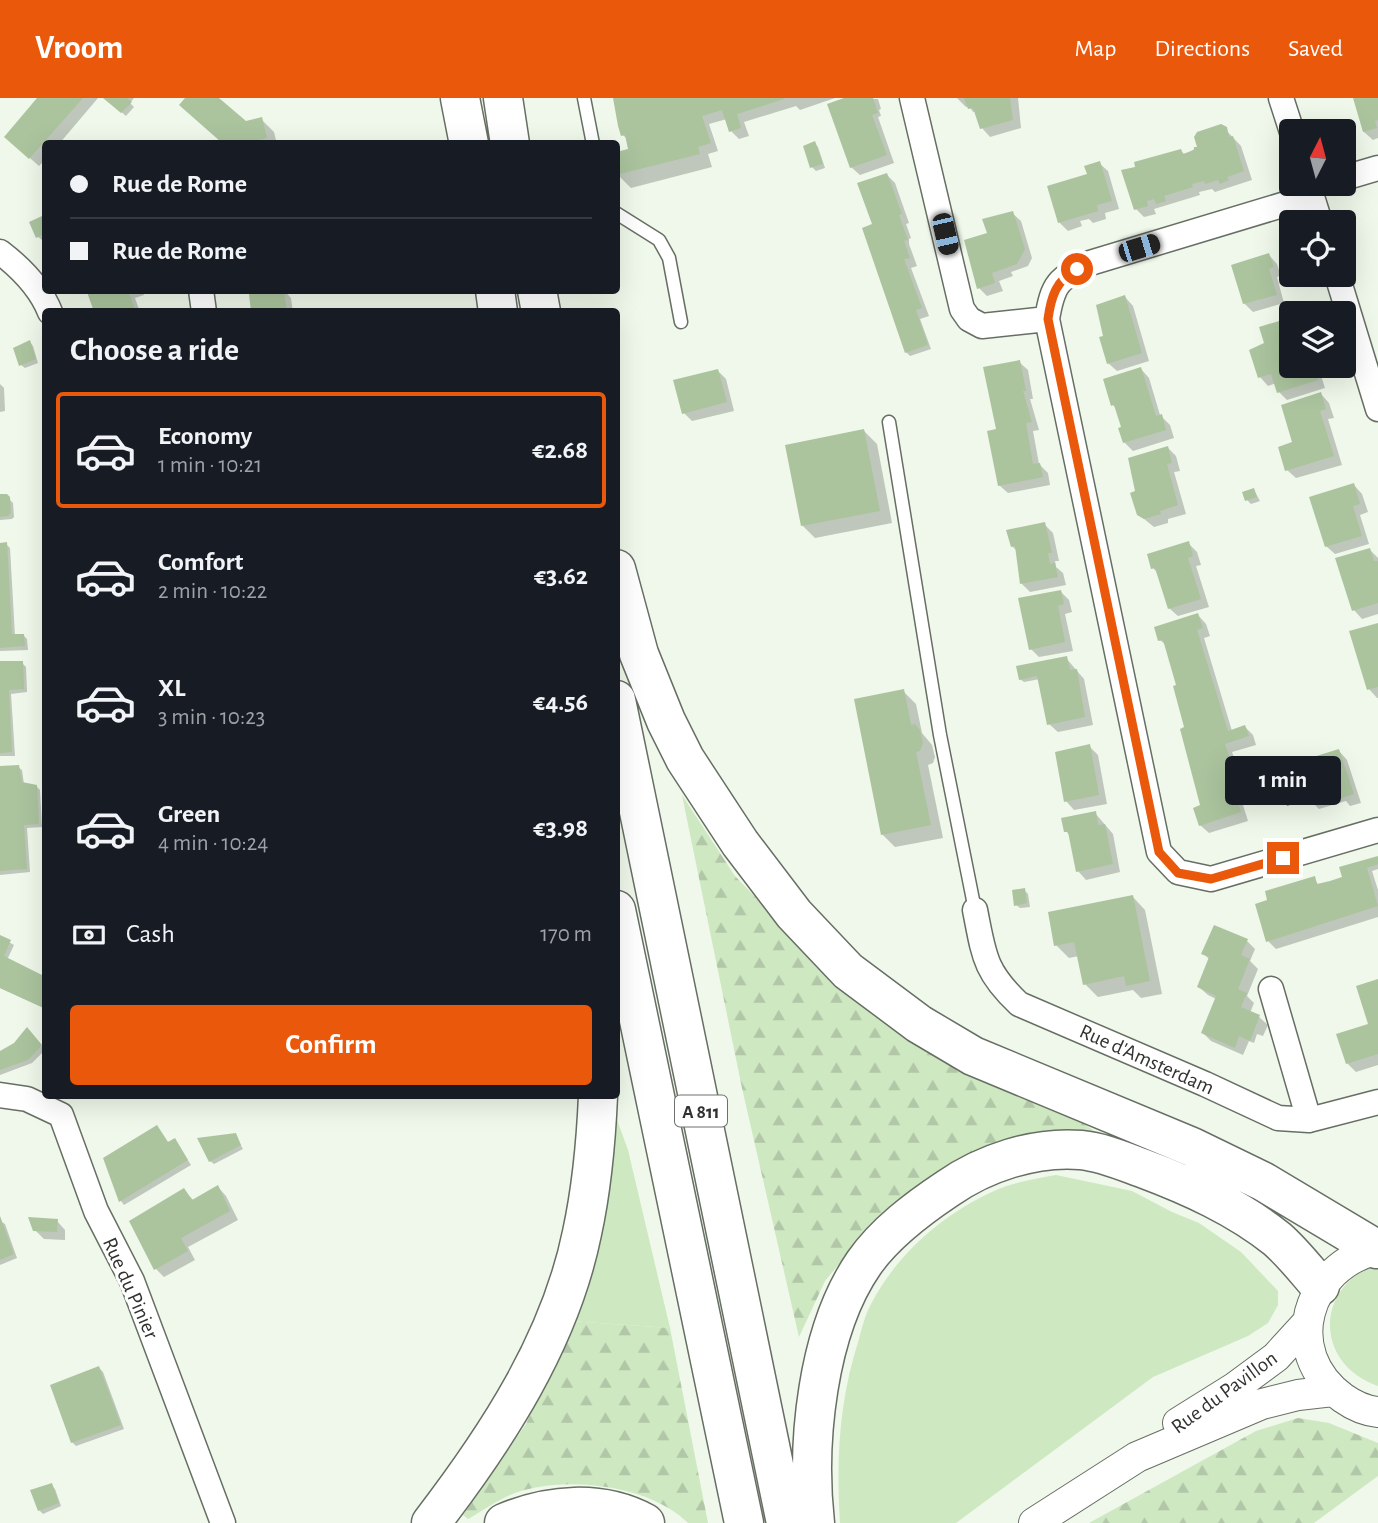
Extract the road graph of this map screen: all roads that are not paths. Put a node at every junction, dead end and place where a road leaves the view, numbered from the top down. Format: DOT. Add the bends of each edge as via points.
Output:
graph roads {
  1 [pos="460,98"];
  2 [pos="503,98"];
  3 [pos="584,98"];
  4 [pos="912,98"];
  5 [pos="1281,98"];
  6 [pos="1288,119"];
  7 [pos="467,140"];
  8 [pos="509,140"];
  9 [pos="592,140"];
  10 [pos="1378,168"];
  11 [pos="1356,174"];
  12 [pos="1290,196"];
  13 [pos="620,216"];
  14 [pos="0,252"];
  15 [pos="1340,287"];
  16 [pos="48,308"];
  17 [pos="1048,319"];
  18 [pos="681,322"];
  19 [pos="1378,409"];
  20 [pos="889,422"];
  21 [pos="620,584"];
  22 [pos="620,718"];
  23 [pos="1378,830"];
  24 [pos="975,910"];
  25 [pos="620,929"];
  26 [pos="1270,989"];
  27 [pos="0,1095"];
  28 [pos="598,1099"];
  29 [pos="1378,1102"];
  30 [pos="1309,1120"];
  31 [pos="1377,1249"];
  32 [pos="1320,1286"];
  33 [pos="1307,1323"];
  34 [pos="1333,1391"];
  35 [pos="1378,1412"];
  36 [pos="1137,1457"];
  37 [pos="223,1523"];
  38 [pos="431,1523"];
  39 [pos="505,1523"];
  40 [pos="645,1523"];
  41 [pos="744,1523"];
  42 [pos="786,1523"];
  43 [pos="815,1523"];
  44 [pos="1034,1523"];
  1 -- 7 [label="highway"];
  2 -- 8 [label="highway"];
  3 -- 9 [label="lane"];
  4 -- 17 [label="street" via="962,310 982,326"];
  5 -- 6 [label="street"];
  10 -- 11 [label="street"];
  12 -- 17 [label="street" via="1090,263 1064,276 1054,291"];
  13 -- 18 [label="lane" via="659,240 669,258"];
  14 -- 16 [label="street" via="19,266"];
  15 -- 19 [label="street"];
  17 -- 23 [label="street" via="1159,852 1178,873 1211,879"];
  20 -- 24 [label="lane" via="940,735"];
  21 -- 31 [label="highway" via="639,654 685,759 740,844 794,914 848,971 919,1024 973,1056 1192,1147 1264,1182"];
  22 -- 42 [label="highway, A 811"];
  24 -- 30 [label="street, Rue d'Amsterdam" via="985,959 999,985 1019,1004 1278,1118"];
  25 -- 41 [label="highway, A 811"];
  26 -- 30 [label="street"];
  27 -- 37 [label="street, Rue du Pinier" via="27,1098 61,1115 96,1211 132,1281"];
  28 -- 38 [label="highway" via="586,1213 557,1313 516,1399"];
  29 -- 30 [label="street, Rue d'Amsterdam"];
  31 -- 32 [label="street" via="1336,1268"];
  32 -- 33 [label="street"];
  32 -- 43 [label="highway" via="1279,1241 1251,1220 1214,1198 1115,1158 1060,1150 1018,1156 968,1174 893,1231 865,1261 837,1316 812,1429"];
  33 -- 34 [label="street" via="1309,1348"];
  33 -- 36 [label="street, Rue du Pavillon" via="1276,1357"];
  34 -- 35 [label="street" via="1351,1404"];
  34 -- 36 [label="street, Rue du Pavillon" via="1262,1404"];
  36 -- 44 [label="street, Rue du Pavillon"];
  39 -- 40 [label="highway" via="566,1506 599,1509"];
}
